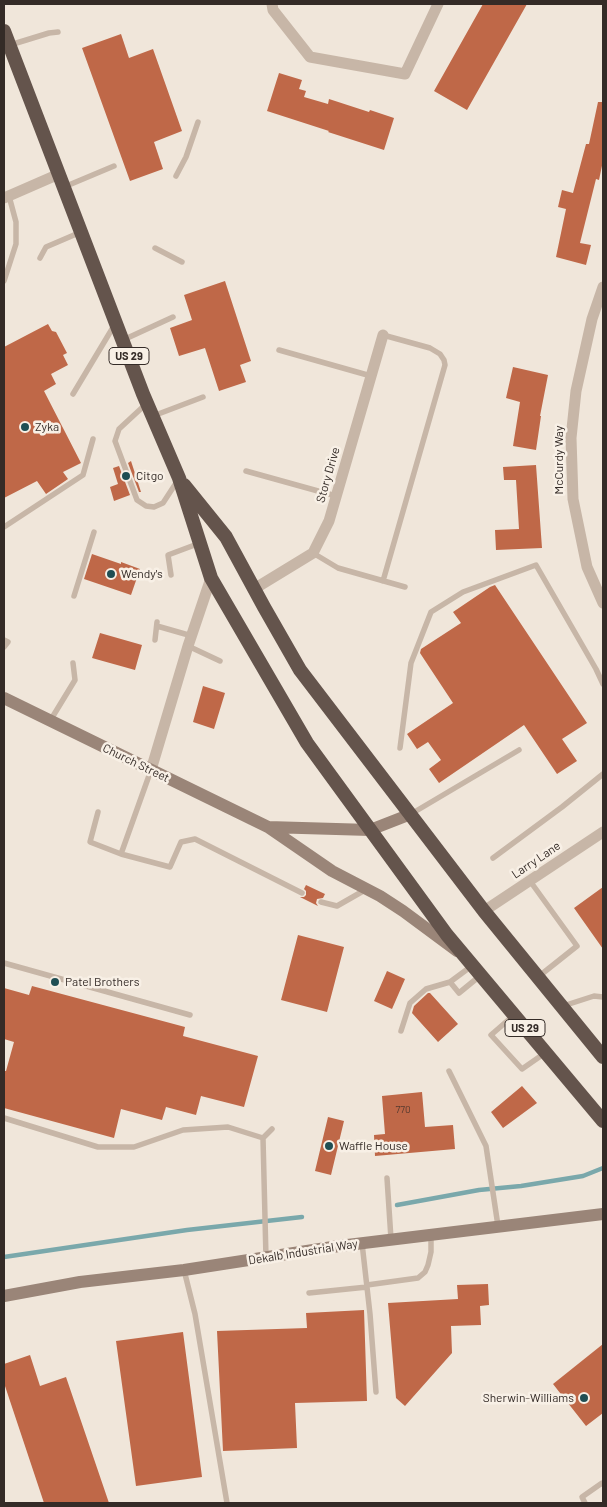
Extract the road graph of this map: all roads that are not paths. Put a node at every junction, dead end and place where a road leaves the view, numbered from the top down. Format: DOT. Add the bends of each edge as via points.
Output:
graph roads {
  1 [pos="272,4"];
  2 [pos="438,4"];
  3 [pos="4,31"];
  4 [pos="58,32"];
  5 [pos="9,45"];
  6 [pos="198,122"];
  7 [pos="114,166"];
  8 [pos="176,176"];
  9 [pos="61,181"];
  10 [pos="7,197"];
  11 [pos="81,232"];
  12 [pos="156,248"];
  13 [pos="40,258"];
  14 [pos="182,262"];
  15 [pos="4,281"];
  16 [pos="603,287"];
  17 [pos="173,317"];
  18 [pos="116,322"];
  19 [pos="383,335"];
  20 [pos="123,340"];
  21 [pos="279,350"];
  22 [pos="371,376"];
  23 [pos="73,394"];
  24 [pos="204,397"];
  25 [pos="147,403"];
  26 [pos="153,416"];
  27 [pos="93,439"];
  28 [pos="246,471"];
  29 [pos="179,478"];
  30 [pos="336,496"];
  31 [pos="4,527"];
  32 [pos="94,532"];
  33 [pos="200,543"];
  34 [pos="313,553"];
  35 [pos="171,575"];
  36 [pos="211,578"];
  37 [pos="384,581"];
  38 [pos="405,588"];
  39 [pos="254,589"];
  40 [pos="74,596"];
  41 [pos="603,603"];
  42 [pos="4,640"];
  43 [pos="155,640"];
  44 [pos="190,641"];
  45 [pos="4,647"];
  46 [pos="220,661"];
  47 [pos="73,663"];
  48 [pos="603,684"];
  49 [pos="4,698"];
  50 [pos="50,721"];
  51 [pos="400,748"];
  52 [pos="518,750"];
  53 [pos="151,770"];
  54 [pos="603,774"];
  55 [pos="98,812"];
  56 [pos="411,814"];
  57 [pos="268,827"];
  58 [pos="370,830"];
  59 [pos="602,834"];
  60 [pos="121,854"];
  61 [pos="493,858"];
  62 [pos="530,881"];
  63 [pos="366,889"];
  64 [pos="302,893"];
  65 [pos="321,902"];
  66 [pos="484,911"];
  67 [pos="4,962"];
  68 [pos="474,967"];
  69 [pos="537,977"];
  70 [pos="450,982"];
  71 [pos="603,997"];
  72 [pos="561,1006"];
  73 [pos="190,1015"];
  74 [pos="514,1015"];
  75 [pos="401,1031"];
  76 [pos="545,1052"];
  77 [pos="603,1058"];
  78 [pos="449,1071"];
  79 [pos="4,1118"];
  80 [pos="603,1121"];
  81 [pos="272,1129"];
  82 [pos="263,1138"];
  83 [pos="387,1178"];
  84 [pos="603,1215"];
  85 [pos="498,1226"];
  86 [pos="431,1234"];
  87 [pos="391,1239"];
  88 [pos="362,1243"];
  89 [pos="266,1258"];
  90 [pos="184,1270"];
  91 [pos="367,1286"];
  92 [pos="309,1293"];
  93 [pos="4,1296"];
  94 [pos="376,1392"];
  95 [pos="603,1484"];
  96 [pos="227,1503"];
  97 [pos="586,1503"];
  1 -- 2 [label="street" via="273,10 310,57 405,74"];
  3 -- 5 [label="highway, US 29"];
  4 -- 5 [label="lane"];
  5 -- 9 [label="highway, US 29"];
  6 -- 8 [label="lane"];
  7 -- 9 [label="lane"];
  9 -- 10 [label="street"];
  9 -- 11 [label="highway, US 29"];
  10 -- 15 [label="lane" via="16,222 16,244"];
  11 -- 13 [label="lane" via="46,247"];
  11 -- 18 [label="highway, US 29"];
  12 -- 14 [label="lane"];
  16 -- 41 [label="street, McCurdy Way" via="592,319 576,391 571,438 573,499 587,567"];
  17 -- 20 [label="lane"];
  18 -- 20 [label="highway, US 29"];
  18 -- 23 [label="lane"];
  19 -- 22 [label="street, Story Drive"];
  19 -- 37 [label="lane" via="430,348 440,354 445,366"];
  20 -- 25 [label="highway, US 29"];
  21 -- 22 [label="lane"];
  22 -- 30 [label="street, Story Drive"];
  24 -- 26 [label="lane"];
  25 -- 26 [label="highway, US 29"];
  25 -- 29 [label="lane" via="120,429 115,441 137,500 154,507 163,503"];
  26 -- 29 [label="highway, US 29"];
  27 -- 31 [label="lane" via="83,475"];
  28 -- 30 [label="lane"];
  29 -- 33 [label="highway, US 29"];
  29 -- 39 [label="highway, US 29" via="226,537"];
  30 -- 34 [label="street, Story Drive" via="329,521"];
  32 -- 40 [label="lane"];
  33 -- 35 [label="lane" via="168,555"];
  33 -- 36 [label="highway, US 29"];
  34 -- 37 [label="lane" via="338,568"];
  34 -- 39 [label="street"];
  36 -- 44 [label="street"];
  36 -- 58 [label="highway, US 29" via="306,743"];
  37 -- 38 [label="lane"];
  39 -- 56 [label="highway, US 29" via="300,670"];
  42 -- 45 [label="lane" via="8,642"];
  43 -- 44 [label="lane" via="157,624"];
  44 -- 46 [label="lane"];
  44 -- 53 [label="street"];
  47 -- 50 [label="lane" via="75,680"];
  48 -- 51 [label="lane" via="536,565 463,592 431,612 411,663"];
  49 -- 50 [label="main road, Church Street"];
  50 -- 53 [label="main road, Church Street"];
  52 -- 56 [label="lane"];
  53 -- 57 [label="main road, Church Street"];
  53 -- 60 [label="lane"];
  54 -- 61 [label="lane"];
  55 -- 60 [label="lane" via="90,842"];
  56 -- 58 [label="main road, Church Street"];
  56 -- 66 [label="highway, US 29"];
  57 -- 58 [label="main road, Church Street"];
  57 -- 63 [label="main road, Church Street" via="332,871"];
  58 -- 68 [label="highway, US 29"];
  59 -- 62 [label="street, Larry Lane"];
  60 -- 64 [label="lane" via="170,868 181,842 195,839"];
  62 -- 66 [label="street, Larry Lane"];
  62 -- 69 [label="lane" via="577,946"];
  63 -- 65 [label="lane" via="337,906"];
  63 -- 68 [label="main road, Church Street" via="403,911"];
  66 -- 69 [label="highway, US 29"];
  67 -- 73 [label="lane"];
  68 -- 70 [label="lane"];
  68 -- 70 [label="lane" via="459,993"];
  68 -- 74 [label="highway, US 29"];
  69 -- 72 [label="highway, US 29"];
  70 -- 75 [label="lane" via="426,989 410,1003"];
  71 -- 72 [label="lane" via="594,996"];
  72 -- 77 [label="highway, US 29"];
  74 -- 76 [label="highway, US 29"];
  74 -- 76 [label="lane" via="491,1035 522,1070"];
  76 -- 80 [label="highway, US 29"];
  78 -- 85 [label="lane" via="486,1146"];
  79 -- 82 [label="lane" via="98,1147 134,1147 183,1130 228,1127"];
  81 -- 82 [label="lane"];
  82 -- 89 [label="lane"];
  83 -- 87 [label="lane"];
  84 -- 85 [label="main road, Dekalb Industrial Way"];
  85 -- 86 [label="main road, Dekalb Industrial Way"];
  86 -- 87 [label="main road, Dekalb Industrial Way"];
  86 -- 91 [label="lane" via="428,1265 418,1278"];
  87 -- 88 [label="main road, Dekalb Industrial Way"];
  88 -- 89 [label="main road, Dekalb Industrial Way"];
  88 -- 91 [label="lane"];
  89 -- 90 [label="main road, Dekalb Industrial Way"];
  90 -- 93 [label="main road, Dekalb Industrial Way" via="80,1282"];
  90 -- 96 [label="lane" via="195,1314"];
  91 -- 92 [label="lane"];
  91 -- 94 [label="lane"];
  95 -- 97 [label="lane" via="582,1497"];
}
